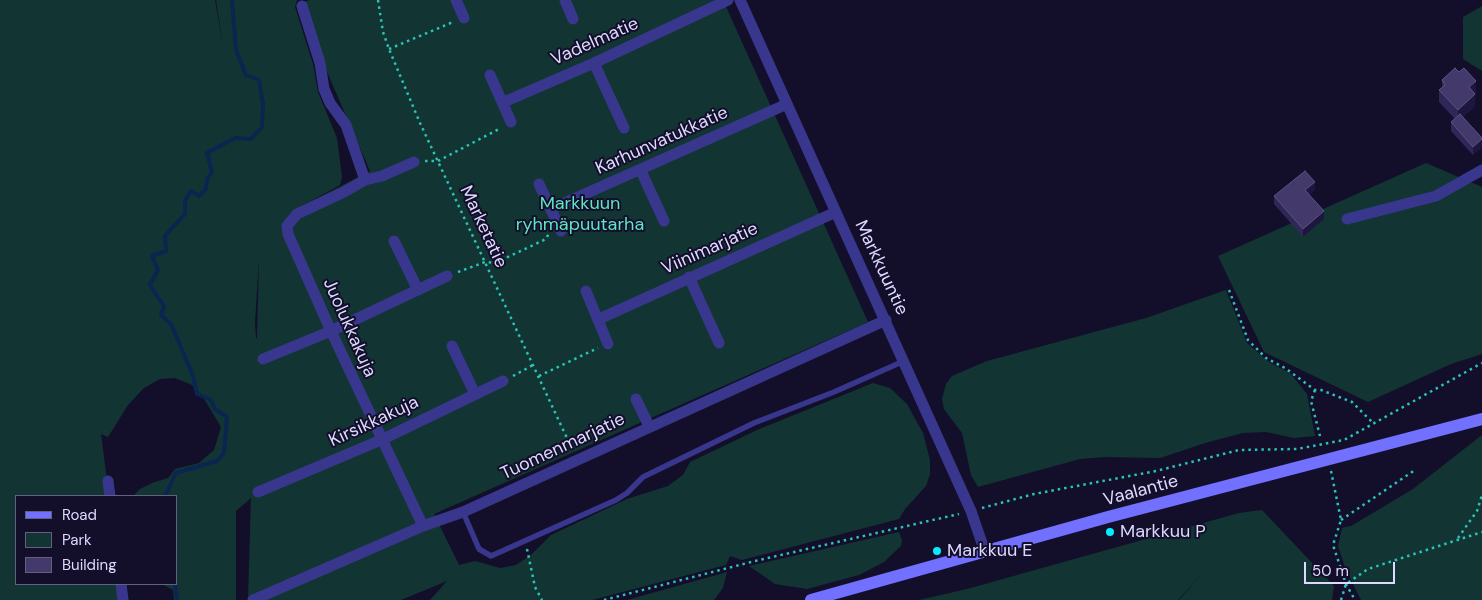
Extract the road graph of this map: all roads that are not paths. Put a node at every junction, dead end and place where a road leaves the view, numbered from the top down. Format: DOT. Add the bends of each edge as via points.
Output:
graph roads {
  1 [pos="456,0"];
  2 [pos="564,0"];
  3 [pos="728,0"];
  4 [pos="740,0"];
  5 [pos="302,6"];
  6 [pos="464,18"];
  7 [pos="573,19"];
  8 [pos="594,63"];
  9 [pos="490,76"];
  10 [pos="504,102"];
  11 [pos="787,104"];
  12 [pos="511,122"];
  13 [pos="624,128"];
  14 [pos="414,162"];
  15 [pos="1482,170"];
  16 [pos="641,171"];
  17 [pos="365,180"];
  18 [pos="539,184"];
  19 [pos="551,209"];
  20 [pos="836,212"];
  21 [pos="1347,219"];
  22 [pos="664,221"];
  23 [pos="559,226"];
  24 [pos="394,241"];
  25 [pos="447,276"];
  26 [pos="689,277"];
  27 [pos="418,290"];
  28 [pos="586,291"];
  29 [pos="600,319"];
  30 [pos="886,320"];
  31 [pos="331,331"];
  32 [pos="719,343"];
  33 [pos="608,344"];
  34 [pos="452,346"];
  35 [pos="263,359"];
  36 [pos="904,361"];
  37 [pos="503,381"];
  38 [pos="475,394"];
  39 [pos="636,399"];
  40 [pos="1482,419"];
  41 [pos="649,426"];
  42 [pos="381,440"];
  43 [pos="108,481"];
  44 [pos="258,492"];
  45 [pos="110,495"];
  46 [pos="463,512"];
  47 [pos="423,526"];
  48 [pos="985,552"];
  49 [pos="121,585"];
  50 [pos="123,600"];
  51 [pos="253,600"];
  52 [pos="811,600"];
  1 -- 6 [label="street"];
  2 -- 7 [label="street"];
  3 -- 8 [label="street, Vadelmatie"];
  4 -- 11 [label="street, Markkuuntie"];
  5 -- 17 [label="street" via="320,63 324,89 346,125"];
  8 -- 10 [label="street, Vadelmatie"];
  8 -- 13 [label="street"];
  9 -- 10 [label="street"];
  10 -- 12 [label="street"];
  11 -- 16 [label="street, Karhunvatukkatie"];
  11 -- 20 [label="street, Markkuuntie"];
  14 -- 17 [label="street, Juolukkakuja"];
  15 -- 21 [label="street" via="1436,196"];
  16 -- 19 [label="street, Karhunvatukkatie"];
  16 -- 22 [label="street"];
  17 -- 31 [label="street, Juolukkakuja" via="297,214 287,226"];
  18 -- 19 [label="street"];
  19 -- 23 [label="street"];
  20 -- 26 [label="street, Viinimarjatie"];
  20 -- 30 [label="street, Markkuuntie"];
  24 -- 27 [label="street"];
  25 -- 27 [label="street"];
  26 -- 29 [label="street, Viinimarjatie"];
  26 -- 32 [label="street"];
  27 -- 31 [label="street"];
  28 -- 29 [label="street"];
  29 -- 33 [label="street"];
  30 -- 36 [label="street, Markkuuntie"];
  30 -- 41 [label="street, Tuomenmarjatie"];
  31 -- 35 [label="street"];
  31 -- 42 [label="street, Juolukkakuja"];
  34 -- 38 [label="street"];
  36 -- 46 [label="lane" via="754,423 643,477 616,500 491,556 479,549"];
  36 -- 48 [label="street, Markkuuntie" via="971,511"];
  37 -- 38 [label="street, Kirsikkakuja"];
  38 -- 42 [label="street, Kirsikkakuja"];
  39 -- 41 [label="street"];
  40 -- 48 [label="street, Vaalantie"];
  41 -- 46 [label="street, Tuomenmarjatie"];
  42 -- 44 [label="street, Kirsikkakuja"];
  42 -- 47 [label="street, Juolukkakuja"];
  43 -- 45 [label="street"];
  46 -- 47 [label="street, Tuomenmarjatie"];
  47 -- 51 [label="street, Tuomenmarjatie"];
  48 -- 52 [label="street, Vaalantie"];
  49 -- 50 [label="street"];
}
